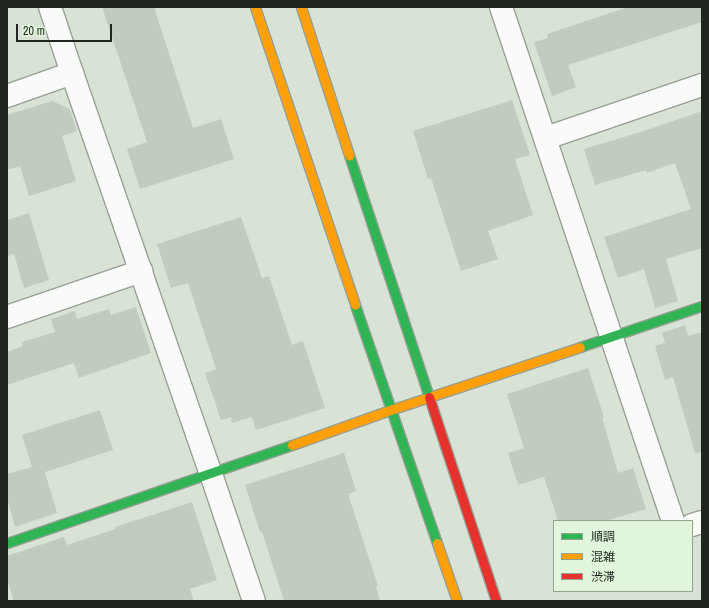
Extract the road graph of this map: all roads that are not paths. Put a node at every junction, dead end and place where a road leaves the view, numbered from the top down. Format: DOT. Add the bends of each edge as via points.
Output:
graph roads {
  1 [pos="50,7"];
  2 [pos="255,7"];
  3 [pos="301,7"];
  4 [pos="501,7"];
  5 [pos="72,74"];
  6 [pos="702,84"];
  7 [pos="7,96"];
  8 [pos="546,138"];
  9 [pos="141,271"];
  10 [pos="702,306"];
  11 [pos="7,317"];
  12 [pos="612,336"];
  13 [pos="430,397"];
  14 [pos="390,410"];
  15 [pos="211,474"];
  16 [pos="673,520"];
  17 [pos="7,543"];
  18 [pos="254,601"];
  19 [pos="457,601"];
  20 [pos="496,601"];
  1 -- 5 [label="street"];
  2 -- 14 [label="street"];
  3 -- 13 [label="street"];
  4 -- 8 [label="street"];
  5 -- 7 [label="street"];
  5 -- 9 [label="street"];
  6 -- 8 [label="street"];
  8 -- 12 [label="street"];
  9 -- 11 [label="street"];
  9 -- 15 [label="street"];
  10 -- 12 [label="street"];
  12 -- 13 [label="street"];
  12 -- 16 [label="street"];
  13 -- 14 [label="street"];
  13 -- 20 [label="street"];
  14 -- 15 [label="street"];
  14 -- 19 [label="street"];
  15 -- 17 [label="street"];
  15 -- 18 [label="street"];
}
